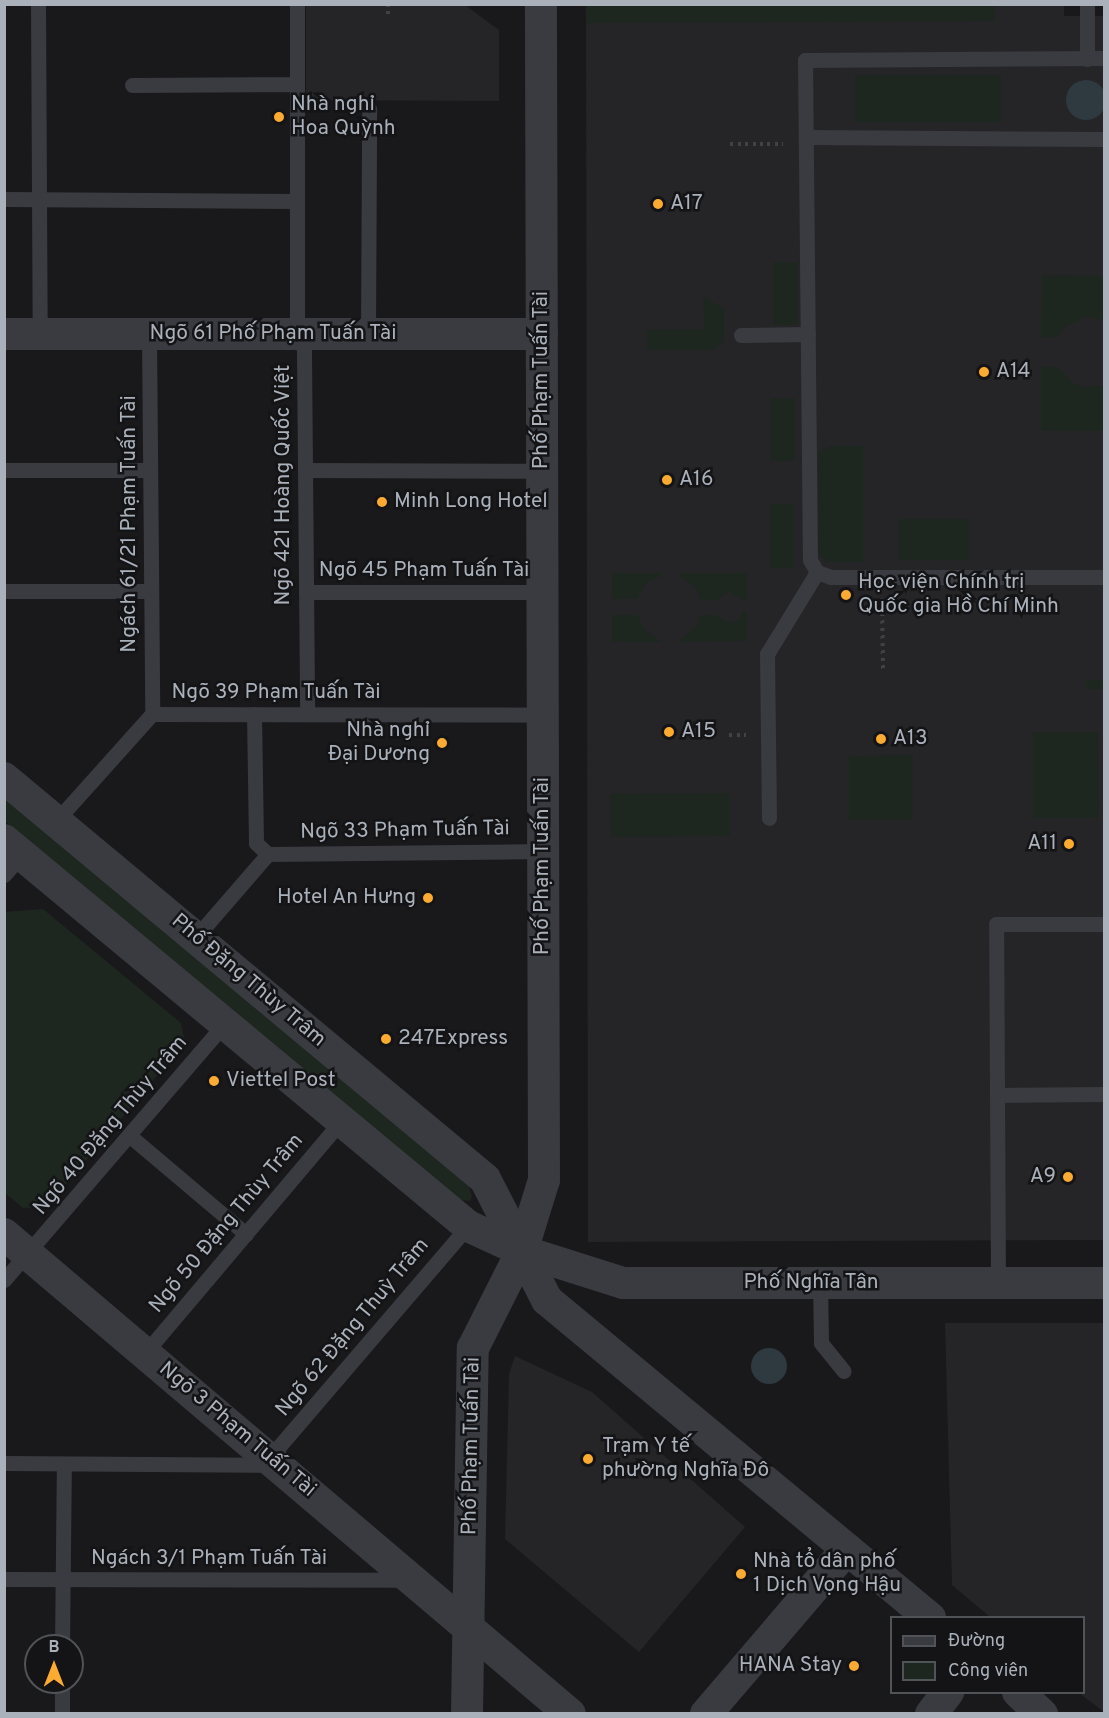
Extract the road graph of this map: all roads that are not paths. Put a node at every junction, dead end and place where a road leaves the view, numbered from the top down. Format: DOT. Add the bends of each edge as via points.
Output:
graph roads {
  1 [pos="38,4"];
  2 [pos="297,4"];
  3 [pos="541,4"];
  4 [pos="1086,4"];
  5 [pos="1087,58"];
  6 [pos="1104,58"];
  7 [pos="297,84"];
  8 [pos="132,85"];
  9 [pos="369,109"];
  10 [pos="806,137"];
  11 [pos="1104,139"];
  12 [pos="4,200"];
  13 [pos="39,200"];
  14 [pos="297,201"];
  15 [pos="4,334"];
  16 [pos="40,334"];
  17 [pos="149,334"];
  18 [pos="302,334"];
  19 [pos="368,334"];
  20 [pos="542,334"];
  21 [pos="808,334"];
  22 [pos="741,335"];
  23 [pos="4,470"];
  24 [pos="150,470"];
  25 [pos="305,470"];
  26 [pos="543,471"];
  27 [pos="817,572"];
  28 [pos="1104,577"];
  29 [pos="4,591"];
  30 [pos="151,591"];
  31 [pos="306,592"];
  32 [pos="543,592"];
  33 [pos="152,714"];
  34 [pos="254,714"];
  35 [pos="307,714"];
  36 [pos="543,715"];
  37 [pos="4,778"];
  38 [pos="769,818"];
  39 [pos="56,820"];
  40 [pos="543,850"];
  41 [pos="268,854"];
  42 [pos="10,856"];
  43 [pos="1104,924"];
  44 [pos="195,937"];
  45 [pos="224,1024"];
  46 [pos="1104,1094"];
  47 [pos="997,1095"];
  48 [pos="340,1122"];
  49 [pos="130,1136"];
  50 [pos="468,1226"];
  51 [pos="4,1234"];
  52 [pos="246,1234"];
  53 [pos="522,1251"];
  54 [pos="30,1255"];
  55 [pos="4,1280"];
  56 [pos="820,1283"];
  57 [pos="998,1283"];
  58 [pos="1104,1283"];
  59 [pos="145,1353"];
  60 [pos="844,1371"];
  61 [pos="274,1461"];
  62 [pos="4,1463"];
  63 [pos="64,1464"];
  64 [pos="847,1549"];
  65 [pos="4,1579"];
  66 [pos="63,1579"];
  67 [pos="414,1580"];
  68 [pos="929,1616"];
  69 [pos="469,1626"];
  70 [pos="62,1634"];
  71 [pos="62,1694"];
  72 [pos="946,1694"];
  73 [pos="1020,1694"];
  74 [pos="62,1713"];
  75 [pos="467,1713"];
  76 [pos="570,1713"];
  77 [pos="706,1713"];
  78 [pos="930,1713"];
  79 [pos="1041,1713"];
  1 -- 13 [label="lane"];
  2 -- 7 [label="lane, Ngõ 421 Hoàng Quốc Việt"];
  3 -- 20 [label="street, Phố Phạm Tuấn Tài"];
  4 -- 5 [label="lane"];
  5 -- 6 [label="lane"];
  5 -- 10 [label="lane" via="805,60"];
  7 -- 8 [label="lane"];
  7 -- 14 [label="lane, Ngõ 421 Hoàng Quốc Việt"];
  9 -- 19 [label="lane"];
  10 -- 11 [label="lane"];
  10 -- 21 [label="lane"];
  12 -- 13 [label="lane"];
  13 -- 14 [label="lane"];
  13 -- 16 [label="lane"];
  14 -- 18 [label="lane, Ngõ 421 Hoàng Quốc Việt" via="297,320"];
  15 -- 16 [label="street, Ngõ 61 Phố Phạm Tuấn Tài"];
  16 -- 17 [label="street, Ngõ 61 Phố Phạm Tuấn Tài"];
  17 -- 18 [label="street, Ngõ 61 Phố Phạm Tuấn Tài"];
  17 -- 24 [label="lane, Ngách 61/21 Phạm Tuấn Tài"];
  18 -- 19 [label="street, Ngõ 61 Phố Phạm Tuấn Tài"];
  18 -- 25 [label="lane, Ngõ 421 Hoàng Quốc Việt"];
  19 -- 20 [label="street, Ngõ 61 Phố Phạm Tuấn Tài"];
  20 -- 26 [label="street, Phố Phạm Tuấn Tài"];
  21 -- 22 [label="lane"];
  21 -- 27 [label="lane" via="810,560"];
  23 -- 24 [label="lane"];
  24 -- 30 [label="lane, Ngách 61/21 Phạm Tuấn Tài"];
  25 -- 26 [label="lane"];
  25 -- 31 [label="lane, Ngõ 421 Hoàng Quốc Việt"];
  26 -- 32 [label="street, Phố Phạm Tuấn Tài"];
  27 -- 28 [label="lane" via="831,577"];
  27 -- 38 [label="lane" via="767,654"];
  29 -- 30 [label="lane"];
  30 -- 33 [label="lane, Ngách 61/21 Phạm Tuấn Tài"];
  31 -- 32 [label="lane, Ngõ 45 Phạm Tuấn Tài"];
  31 -- 35 [label="lane, Ngõ 421 Hoàng Quốc Việt"];
  32 -- 36 [label="street, Phố Phạm Tuấn Tài"];
  33 -- 34 [label="lane, Ngõ 39 Phạm Tuấn Tài"];
  33 -- 39 [label="lane, Ngõ 39 Phạm Tuấn Tài"];
  34 -- 35 [label="lane, Ngõ 39 Phạm Tuấn Tài"];
  34 -- 41 [label="lane" via="256,843"];
  35 -- 36 [label="lane, Ngõ 39 Phạm Tuấn Tài"];
  36 -- 40 [label="street, Phố Phạm Tuấn Tài"];
  37 -- 39 [label="street, Phố Đặng Thùy Trâm"];
  39 -- 44 [label="street, Phố Đặng Thùy Trâm"];
  40 -- 41 [label="lane, Ngõ 33 Phạm Tuấn Tài"];
  40 -- 53 [label="street, Phố Phạm Tuấn Tài" via="544,1180"];
  41 -- 44 [label="lane"];
  42 -- 45 [label="street"];
  43 -- 47 [label="lane" via="996,924"];
  44 -- 53 [label="street, Phố Đặng Thùy Trâm" via="485,1179"];
  45 -- 48 [label="street"];
  45 -- 49 [label="lane, Ngõ 40 Đặng Thùy Trâm"];
  46 -- 47 [label="lane"];
  47 -- 57 [label="lane"];
  48 -- 50 [label="street"];
  48 -- 52 [label="lane, Ngõ 50 Đặng Thùy Trâm"];
  49 -- 52 [label="lane"];
  49 -- 54 [label="lane, Ngõ 40 Đặng Thùy Trâm"];
  50 -- 53 [label="street"];
  50 -- 61 [label="lane, Ngõ 62 Đặng Thuỳ Trâm"];
  51 -- 54 [label="street, Ngõ 3 Phạm Tuấn Tài"];
  52 -- 59 [label="lane, Ngõ 50 Đặng Thùy Trâm"];
  53 -- 56 [label="street, Phố Nghĩa Tân" via="622,1283"];
  53 -- 64 [label="street, Phố Đặng Thùy Trâm" via="547,1300"];
  53 -- 69 [label="street, Phố Phạm Tuấn Tài" via="473,1347"];
  54 -- 55 [label="lane, Ngõ 40 Đặng Thùy Trâm"];
  54 -- 59 [label="street, Ngõ 3 Phạm Tuấn Tài"];
  56 -- 57 [label="street, Phố Nghĩa Tân"];
  56 -- 60 [label="lane" via="820,1343"];
  57 -- 58 [label="street, Phố Nghĩa Tân"];
  59 -- 61 [label="street, Ngõ 3 Phạm Tuấn Tài"];
  61 -- 63 [label="lane"];
  61 -- 67 [label="street, Ngõ 3 Phạm Tuấn Tài"];
  62 -- 63 [label="lane"];
  63 -- 66 [label="lane"];
  64 -- 68 [label="street, Phố Đặng Thùy Trâm"];
  64 -- 77 [label="street"];
  65 -- 66 [label="lane, Ngách 3/1 Phạm Tuấn Tài"];
  66 -- 67 [label="lane, Ngách 3/1 Phạm Tuấn Tài"];
  66 -- 70 [label="lane"];
  67 -- 69 [label="street, Ngõ 3 Phạm Tuấn Tài"];
  69 -- 75 [label="street, Phố Phạm Tuấn Tài"];
  69 -- 76 [label="street, Ngõ 3 Phạm Tuấn Tài"];
  71 -- 74 [label="lane"];
  72 -- 78 [label="street"];
  73 -- 79 [label="street"];
}
